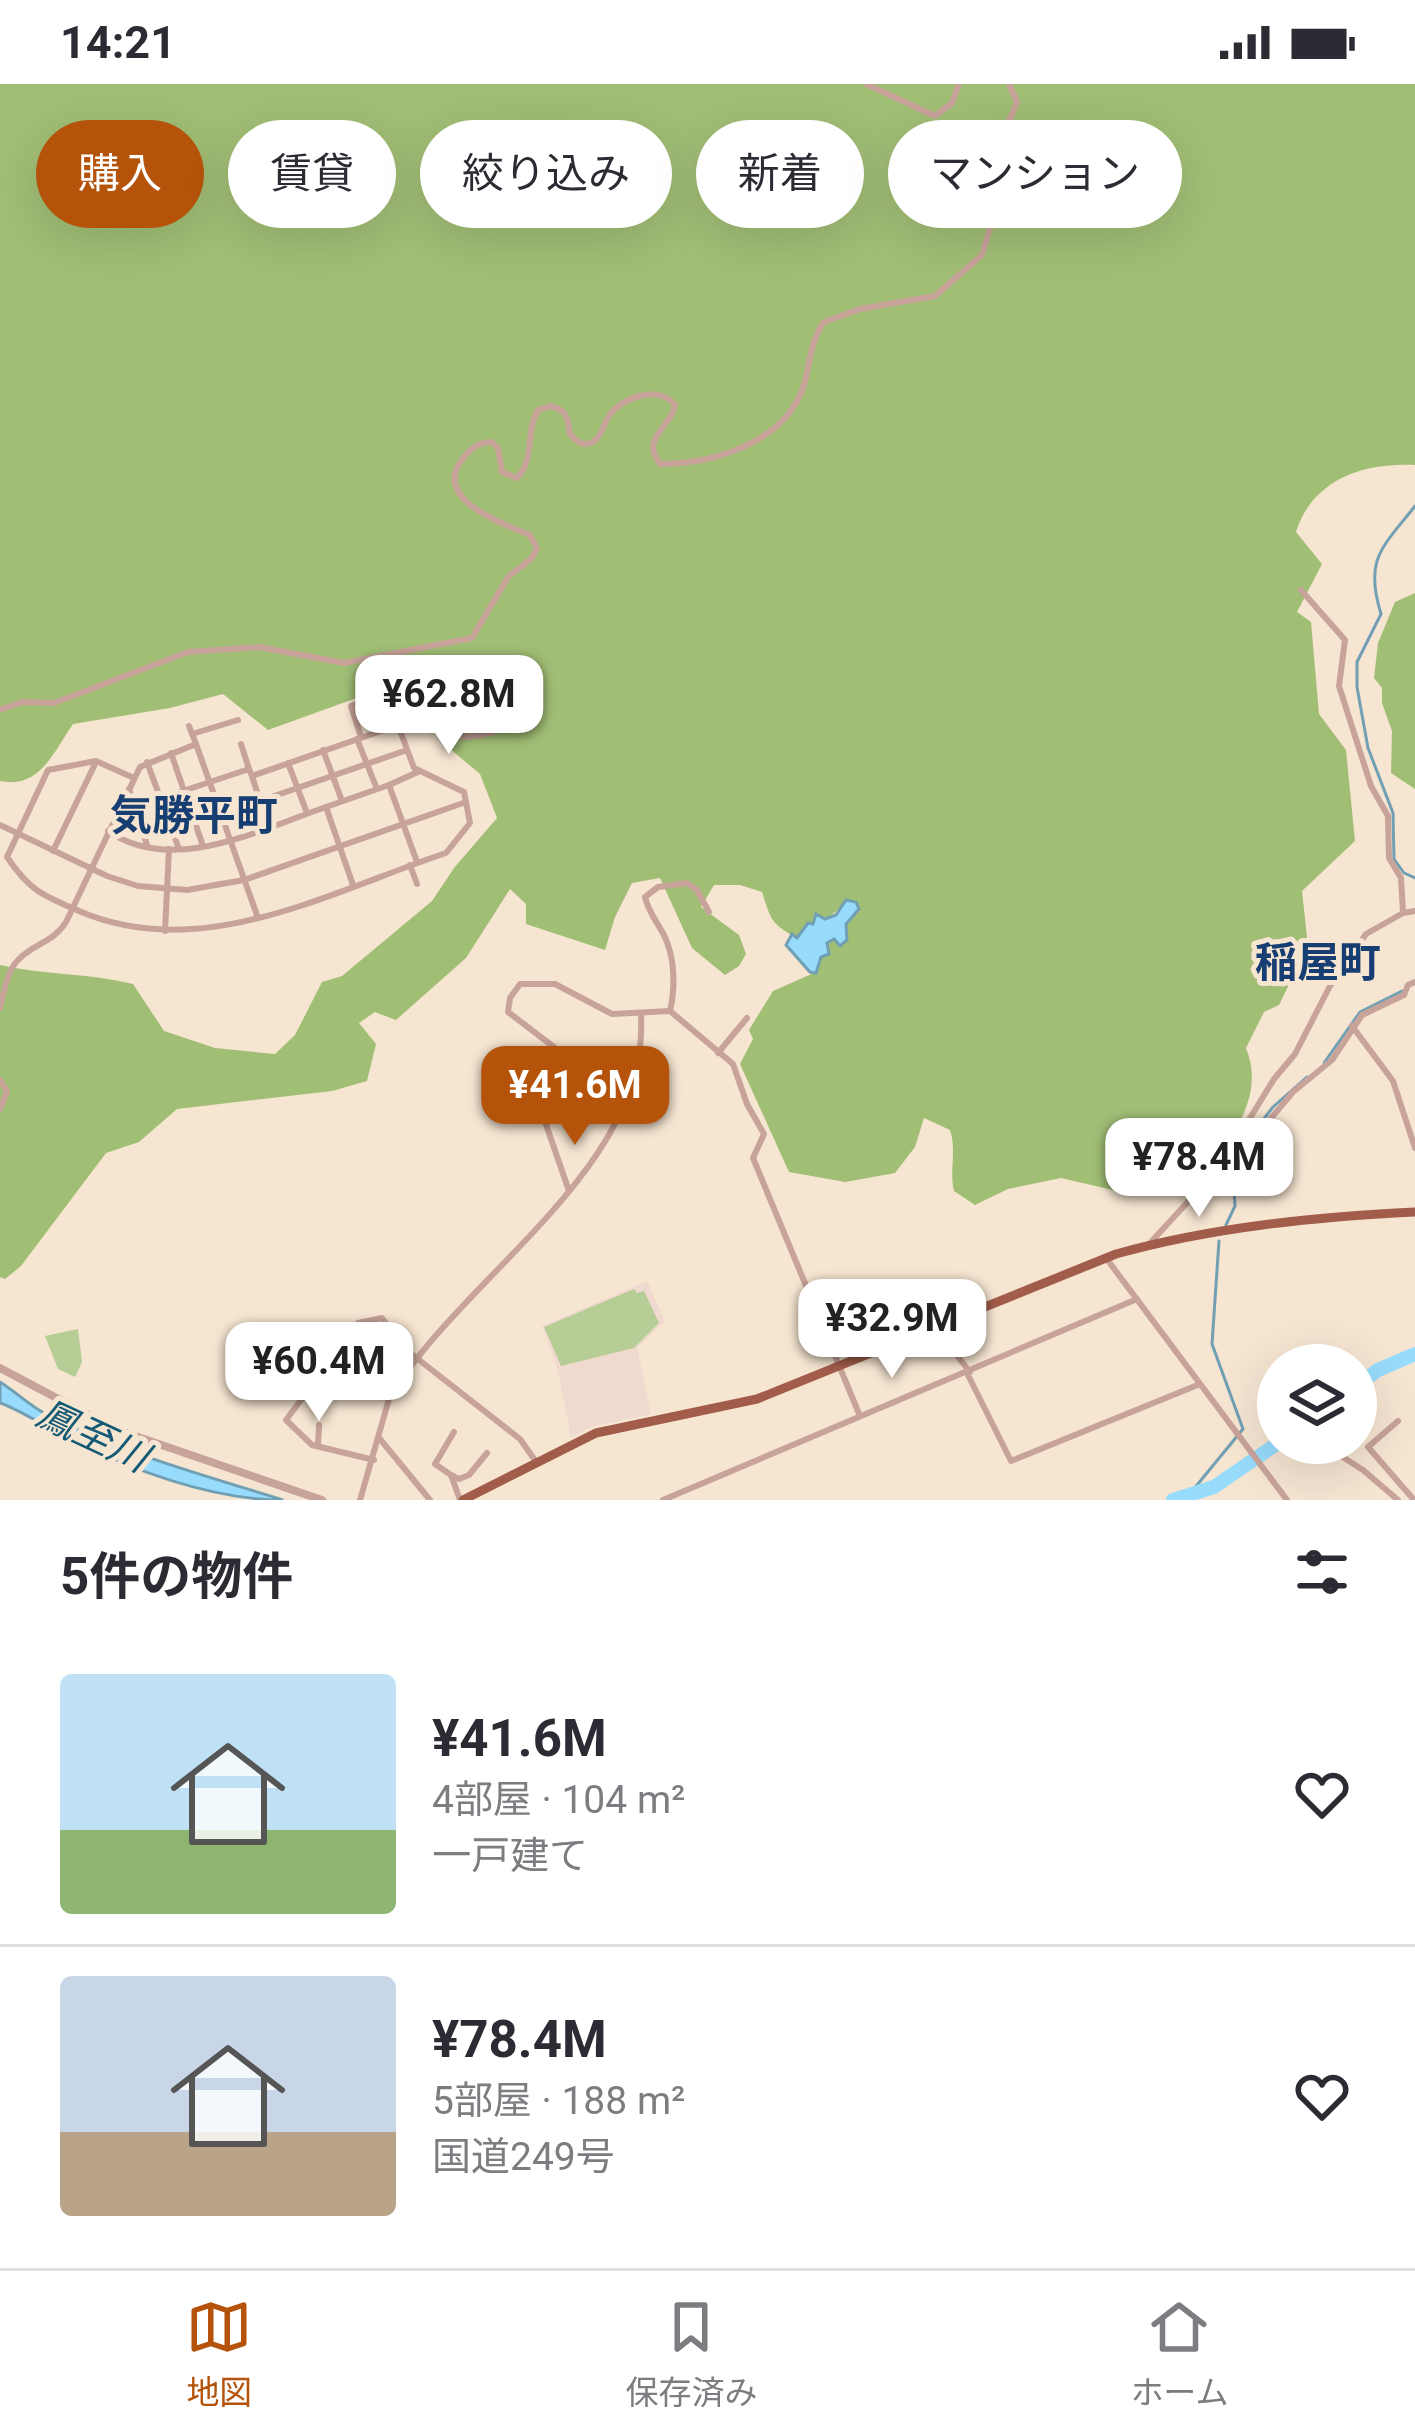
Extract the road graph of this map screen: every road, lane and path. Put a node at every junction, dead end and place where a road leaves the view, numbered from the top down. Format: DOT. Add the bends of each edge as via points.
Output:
graph roads {
  1 [pos="866,84"];
  2 [pos="959,84"];
  3 [pos="1010,84"];
  4 [pos="1301,590"];
  5 [pos="0,710"];
  6 [pos="238,720"];
  7 [pos="526,721"];
  8 [pos="359,738"];
  9 [pos="196,744"];
  10 [pos="241,744"];
  11 [pos="323,750"];
  12 [pos="407,750"];
  13 [pos="171,753"];
  14 [pos="97,760"];
  15 [pos="147,762"];
  16 [pos="288,763"];
  17 [pos="368,763"];
  18 [pos="420,771"];
  19 [pos="251,772"];
  20 [pos="333,776"];
  21 [pos="134,778"];
  22 [pos="210,782"];
  23 [pos="389,785"];
  24 [pos="297,788"];
  25 [pos="129,789"];
  26 [pos="377,789"];
  27 [pos="184,790"];
  28 [pos="161,798"];
  29 [pos="260,801"];
  30 [pos="341,801"];
  31 [pos="466,802"];
  32 [pos="136,806"];
  33 [pos="326,807"];
  34 [pos="117,812"];
  35 [pos="307,813"];
  36 [pos="402,824"];
  37 [pos="0,825"];
  38 [pos="268,826"];
  39 [pos="108,831"];
  40 [pos="19,834"];
  41 [pos="230,840"];
  42 [pos="147,845"];
  43 [pos="339,846"];
  44 [pos="204,847"];
  45 [pos="174,849"];
  46 [pos="53,851"];
  47 [pos="413,864"];
  48 [pos="89,869"];
  49 [pos="244,880"];
  50 [pos="353,884"];
  51 [pos="417,884"];
  52 [pos="167,890"];
  53 [pos="72,908"];
  54 [pos="1415,911"];
  55 [pos="709,912"];
  56 [pos="1403,913"];
  57 [pos="259,918"];
  58 [pos="264,928"];
  59 [pos="165,932"];
  60 [pos="1410,986"];
  61 [pos="0,1008"];
  62 [pos="670,1011"];
  63 [pos="641,1015"];
  64 [pos="747,1018"];
  65 [pos="1352,1026"];
  66 [pos="718,1053"];
  67 [pos="0,1081"];
  68 [pos="0,1108"];
  69 [pos="1415,1148"];
  70 [pos="1227,1165"];
  71 [pos="569,1191"];
  72 [pos="1415,1212"];
  73 [pos="1148,1245"];
  74 [pos="1106,1257"];
  75 [pos="1137,1299"];
  76 [pos="935,1328"];
  77 [pos="417,1357"];
  78 [pos="839,1367"];
  79 [pos="0,1368"];
  80 [pos="969,1373"];
  81 [pos="1200,1384"];
  82 [pos="860,1416"];
  83 [pos="1398,1421"];
  84 [pos="319,1424"];
  85 [pos="454,1432"];
  86 [pos="380,1439"];
  87 [pos="318,1447"];
  88 [pos="487,1453"];
  89 [pos="374,1460"];
  90 [pos="537,1462"];
  91 [pos="1354,1464"];
  92 [pos="451,1475"];
  93 [pos="322,1500"];
  94 [pos="360,1500"];
  95 [pos="430,1500"];
  96 [pos="462,1500"];
  97 [pos="663,1500"];
  98 [pos="1287,1500"];
  99 [pos="1397,1500"];
  100 [pos="1414,1500"];
  1 -- 2 [label="street" via="935,116"];
  3 -- 5 [label="street" via="1017,102 1001,141 985,251 934,296 824,322 796,403 755,442 660,464 652,439 675,405 652,393 618,406 586,444 570,434 563,411 538,410 528,465 517,478 502,472 492,442 468,452 455,471 460,493 496,523 530,535 537,549 508,577 472,638 344,663 260,647 188,652 54,703"];
  4 -- 56 [label="street" via="1346,640 1339,686 1388,816"];
  6 -- 9 [label="street" via="190,730"];
  7 -- 8 [label="street" via="461,738 364,700 350,706"];
  8 -- 11 [label="street"];
  8 -- 12 [label="street" via="398,725"];
  8 -- 17 [label="street"];
  9 -- 13 [label="street"];
  9 -- 22 [label="street"];
  10 -- 19 [label="street"];
  11 -- 16 [label="street"];
  11 -- 20 [label="street"];
  12 -- 17 [label="street"];
  12 -- 18 [label="street"];
  13 -- 15 [label="street"];
  13 -- 27 [label="street"];
  14 -- 21 [label="street"];
  14 -- 40 [label="street" via="48,770"];
  14 -- 46 [label="street"];
  15 -- 21 [label="street"];
  15 -- 28 [label="street"];
  16 -- 19 [label="street"];
  16 -- 24 [label="street"];
  17 -- 20 [label="street"];
  17 -- 26 [label="street"];
  18 -- 23 [label="street"];
  18 -- 31 [label="street" via="461,789"];
  19 -- 22 [label="street"];
  19 -- 29 [label="street"];
  20 -- 24 [label="street"];
  20 -- 30 [label="street"];
  21 -- 25 [label="street"];
  22 -- 27 [label="street"];
  22 -- 41 [label="street"];
  23 -- 26 [label="street"];
  23 -- 36 [label="street"];
  24 -- 29 [label="street"];
  24 -- 35 [label="street"];
  25 -- 32 [label="street"];
  25 -- 34 [label="street"];
  26 -- 30 [label="street"];
  27 -- 28 [label="street"];
  27 -- 44 [label="street"];
  28 -- 32 [label="street"];
  28 -- 45 [label="street"];
  29 -- 38 [label="street"];
  30 -- 33 [label="street"];
  31 -- 36 [label="street"];
  31 -- 47 [label="street" via="470,823 448,851"];
  32 -- 34 [label="street"];
  32 -- 42 [label="street"];
  33 -- 35 [label="street"];
  33 -- 43 [label="street"];
  34 -- 39 [label="street"];
  35 -- 38 [label="street"];
  36 -- 43 [label="street"];
  36 -- 47 [label="street"];
  37 -- 40 [label="street"];
  38 -- 41 [label="street"];
  39 -- 42 [label="street"];
  39 -- 48 [label="street"];
  40 -- 46 [label="street"];
  40 -- 53 [label="street" via="7,857 27,887"];
  41 -- 44 [label="street"];
  41 -- 49 [label="street"];
  42 -- 45 [label="street"];
  43 -- 49 [label="street"];
  43 -- 50 [label="street"];
  44 -- 45 [label="street"];
  45 -- 52 [label="street"];
  46 -- 48 [label="street"];
  47 -- 50 [label="street"];
  47 -- 51 [label="street"];
  48 -- 52 [label="street"];
  48 -- 53 [label="street"];
  49 -- 52 [label="street"];
  49 -- 57 [label="street"];
  50 -- 57 [label="street"];
  52 -- 59 [label="street"];
  53 -- 59 [label="street"];
  53 -- 61 [label="street" via="56,937 13,966"];
  54 -- 56 [label="street"];
  55 -- 62 [label="street" via="687,883 658,886 645,897 667,940"];
  56 -- 70 [label="street" via="1366,934"];
  57 -- 58 [label="street"];
  57 -- 59 [label="street"];
  60 -- 65 [label="street"];
  62 -- 63 [label="street"];
  62 -- 66 [label="street"];
  63 -- 71 [label="street" via="627,1100"];
  63 -- 71 [label="street" via="612,1013 555,984 520,984 510,998 512,1018 571,1060 541,1110"];
  64 -- 66 [label="street"];
  65 -- 69 [label="street" via="1393,1081"];
  65 -- 70 [label="street" via="1332,1060"];
  66 -- 78 [label="street" via="740,1075 763,1129 753,1158"];
  67 -- 68 [label="street" via="7,1091"];
  70 -- 73 [label="street"];
  71 -- 77 [label="street"];
  72 -- 73 [label="highway" via="1322,1216"];
  73 -- 74 [label="highway"];
  74 -- 75 [label="street"];
  74 -- 76 [label="highway"];
  75 -- 80 [label="street"];
  75 -- 81 [label="street"];
  76 -- 78 [label="highway"];
  76 -- 80 [label="street"];
  77 -- 86 [label="street" via="389,1399"];
  77 -- 87 [label="street" via="382,1318 358,1323 286,1420"];
  77 -- 90 [label="street" via="520,1439"];
  78 -- 82 [label="street"];
  78 -- 90 [label="highway" via="757,1399 613,1427"];
  79 -- 93 [label="street" via="115,1429"];
  80 -- 81 [label="street" via="1011,1462"];
  80 -- 82 [label="street"];
  81 -- 98 [label="street"];
  82 -- 97 [label="street"];
  83 -- 100 [label="street" via="1368,1447"];
  84 -- 87 [label="street"];
  85 -- 92 [label="street" via="435,1464"];
  86 -- 89 [label="street"];
  86 -- 95 [label="street"];
  87 -- 89 [label="street"];
  88 -- 92 [label="street" via="469,1474"];
  89 -- 94 [label="street"];
  90 -- 96 [label="highway"];
  91 -- 99 [label="street"];
  92 -- 96 [label="street"];
}
